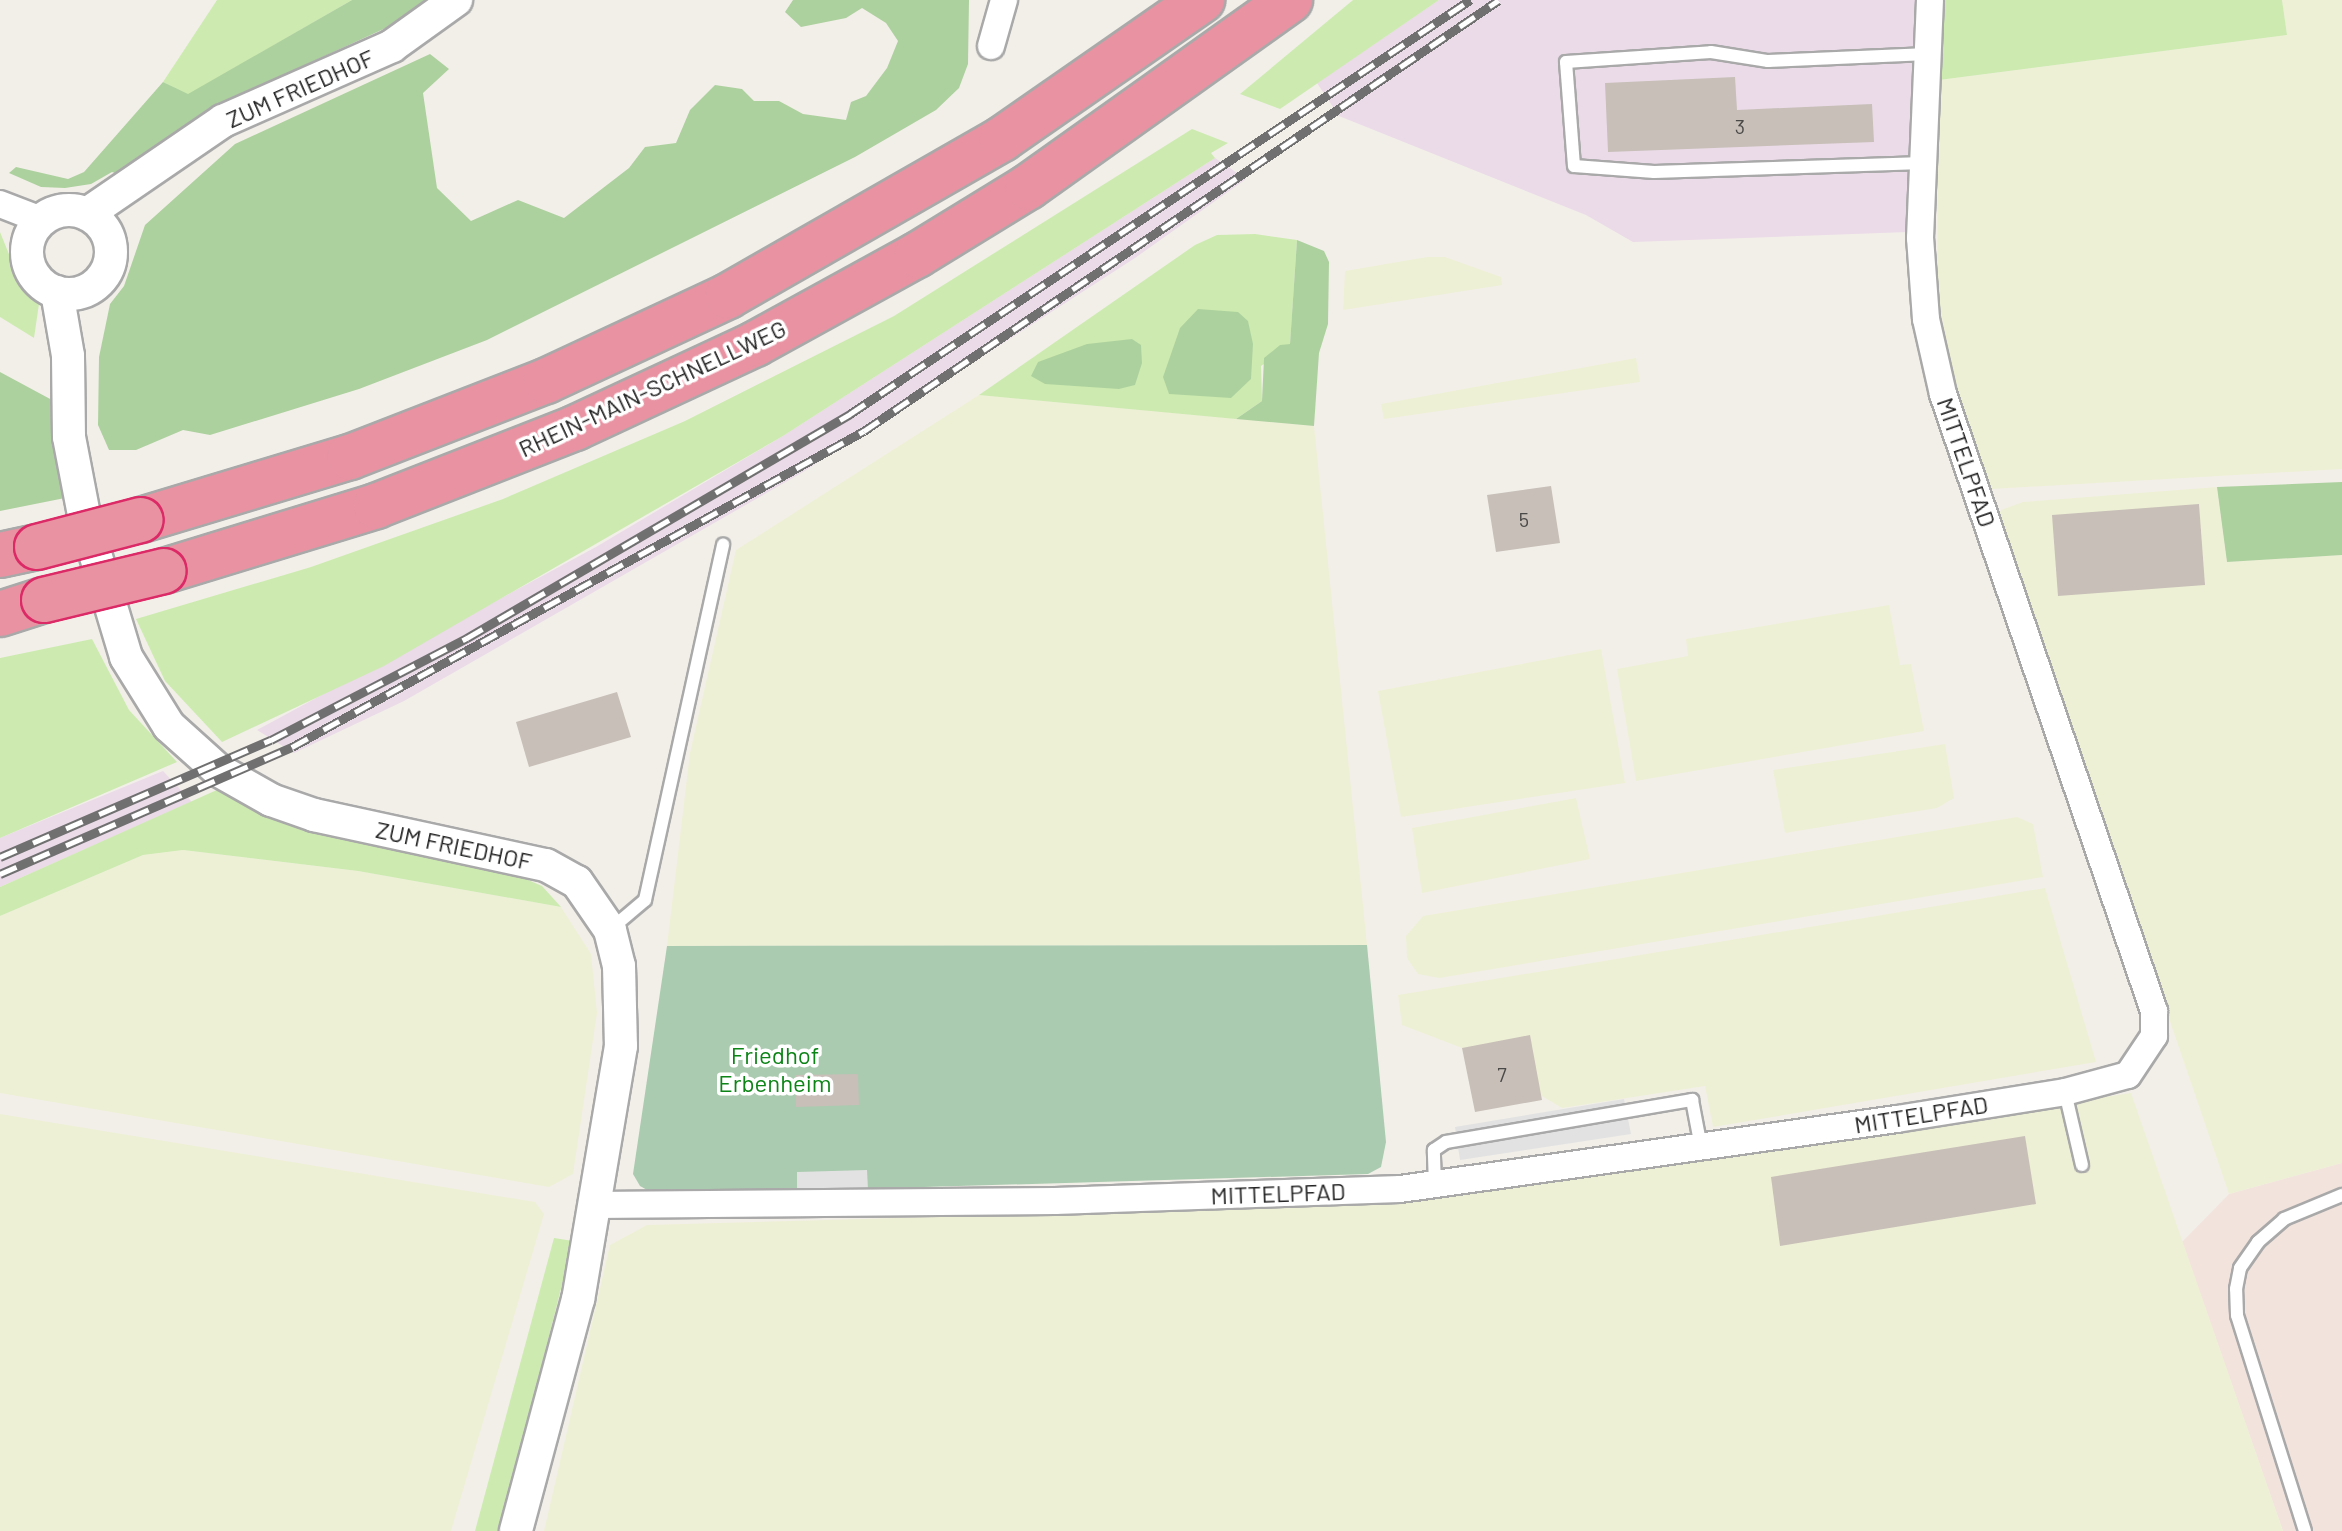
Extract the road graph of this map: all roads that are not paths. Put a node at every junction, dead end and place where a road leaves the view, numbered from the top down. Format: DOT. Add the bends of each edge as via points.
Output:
graph roads {
  1 [pos="456,0"];
  2 [pos="1290,0"];
  3 [pos="1930,0"];
  4 [pos="1189,10"];
  5 [pos="1928,54"];
  6 [pos="1923,163"];
  7 [pos="0,206"];
  8 [pos="97,224"];
  9 [pos="36,228"];
  10 [pos="70,292"];
  11 [pos="723,544"];
  12 [pos="18,551"];
  13 [pos="0,611"];
  14 [pos="610,930"];
  15 [pos="2065,1092"];
  16 [pos="1701,1147"];
  17 [pos="2082,1165"];
  18 [pos="1435,1185"];
  19 [pos="2342,1195"];
  20 [pos="594,1205"];
  21 [pos="516,1531"];
  22 [pos="2305,1531"];
  1 -- 8 [label="street, ZUM FRIEDHOF" via="392,46 223,121 146,178"];
  2 -- 13 [label="highway, RHEIN-MAIN-SCHNELLWEG, bridge" via="1107,135 904,263 755,344 575,428 376,506 164,571"];
  3 -- 5 [label="street, MITTELPFAD"];
  4 -- 12 [label="highway, bridge" via="1072,94 887,209 728,296 546,381 350,457"];
  5 -- 6 [label="street, MITTELPFAD"];
  5 -- 6 [label="lane" via="1768,61 1711,52 1566,62 1574,166 1654,172"];
  6 -- 15 [label="street, MITTELPFAD" via="1920,238 1926,319 1943,394 2154,1011 2154,1036 2128,1075"];
  7 -- 9 [label="street"];
  8 -- 9 [label="street" via="63,210"];
  8 -- 10 [label="street" via="111,254 106,274"];
  9 -- 10 [label="street" via="27,256 34,275"];
  10 -- 14 [label="street, ZUM FRIEDHOF" via="71,459 107,602 137,680 177,734 233,780 294,809 546,865 577,882"];
  11 -- 14 [label="lane" via="645,900"];
  14 -- 20 [label="street, ZUM FRIEDHOF" via="619,966 622,1033"];
  15 -- 16 [label="street, MITTELPFAD"];
  15 -- 17 [label="lane"];
  16 -- 18 [label="street, MITTELPFAD"];
  16 -- 18 [label="lane" via="1692,1100 1446,1142 1434,1150"];
  18 -- 20 [label="street, MITTELPFAD" via="1055,1201"];
  19 -- 22 [label="lane" via="2284,1219 2266,1234 2240,1268 2236,1289 2237,1315"];
  20 -- 21 [label="street, ZUM FRIEDHOF" via="578,1299"];
}
